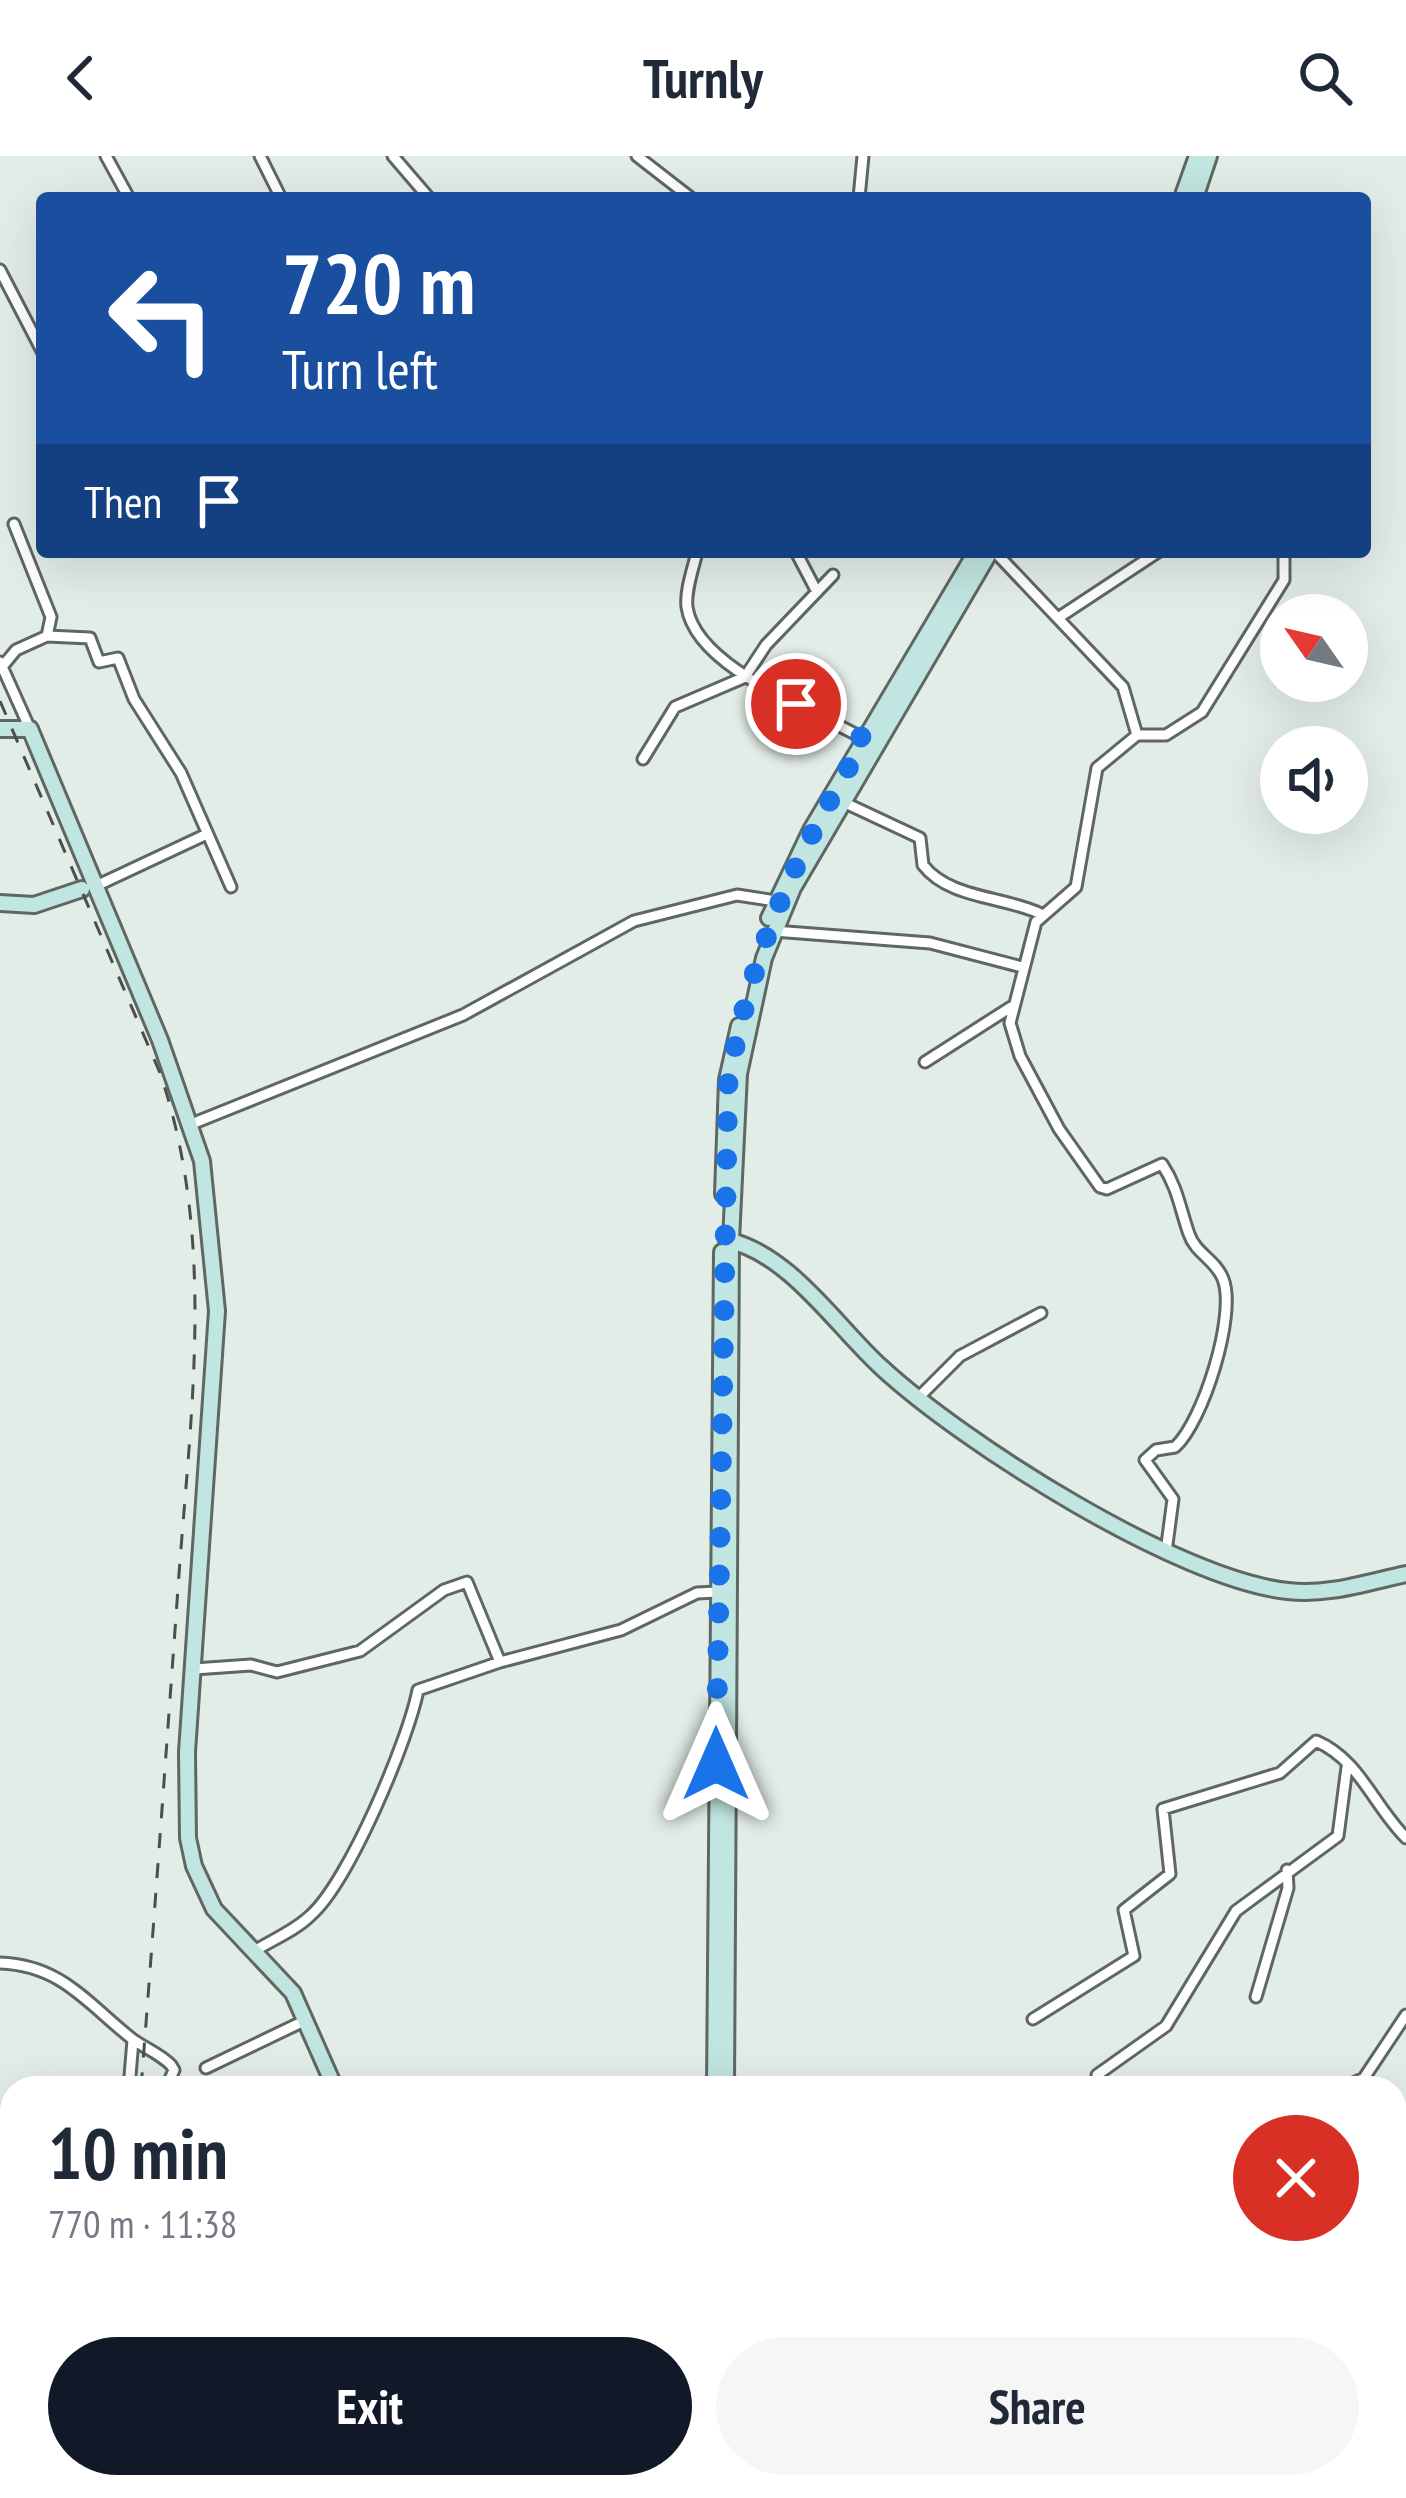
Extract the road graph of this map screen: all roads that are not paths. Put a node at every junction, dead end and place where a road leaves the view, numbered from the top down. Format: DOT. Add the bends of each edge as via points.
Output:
graph roads {
  1 [pos="106,156"];
  2 [pos="260,156"];
  3 [pos="393,156"];
  4 [pos="637,156"];
  5 [pos="863,156"];
  6 [pos="1197,156"];
  7 [pos="1209,156"];
  8 [pos="126,192"];
  9 [pos="278,192"];
  10 [pos="424,192"];
  11 [pos="683,192"];
  12 [pos="860,192"];
  13 [pos="1184,192"];
  14 [pos="1197,192"];
  15 [pos="0,270"];
  16 [pos="36,339"];
  17 [pos="14,524"];
  18 [pos="696,558"];
  19 [pos="799,558"];
  20 [pos="972,558"];
  21 [pos="989,558"];
  22 [pos="999,558"];
  23 [pos="1149,558"];
  24 [pos="1284,558"];
  25 [pos="833,575"];
  26 [pos="817,592"];
  27 [pos="1061,616"];
  28 [pos="47,636"];
  29 [pos="1,665"];
  30 [pos="745,677"];
  31 [pos="0,729"];
  32 [pos="29,729"];
  33 [pos="1137,735"];
  34 [pos="865,739"];
  35 [pos="643,759"];
  36 [pos="842,801"];
  37 [pos="207,834"];
  38 [pos="231,887"];
  39 [pos="89,888"];
  40 [pos="776,902"];
  41 [pos="0,903"];
  42 [pos="1041,914"];
  43 [pos="774,931"];
  44 [pos="1022,968"];
  45 [pos="1012,1006"];
  46 [pos="925,1062"];
  47 [pos="194,1123"];
  48 [pos="726,1240"];
  49 [pos="1041,1313"];
  50 [pos="919,1397"];
  51 [pos="1166,1552"];
  52 [pos="1406,1574"];
  53 [pos="716,1592"];
  54 [pos="500,1663"];
  55 [pos="194,1669"];
  56 [pos="1346,1767"];
  57 [pos="1406,1838"];
  58 [pos="1287,1870"];
  59 [pos="256,1950"];
  60 [pos="0,1964"];
  61 [pos="1256,1997"];
  62 [pos="1406,2015"];
  63 [pos="1033,2019"];
  64 [pos="306,2020"];
  65 [pos="133,2040"];
  66 [pos="206,2068"];
  67 [pos="1096,2075"];
  68 [pos="130,2076"];
  69 [pos="171,2076"];
  70 [pos="330,2076"];
  71 [pos="715,2076"];
  72 [pos="726,2076"];
  73 [pos="1365,2076"];
  1 -- 8 [label="street"];
  2 -- 9 [label="street"];
  3 -- 10 [label="street"];
  4 -- 11 [label="street"];
  5 -- 12 [label="street"];
  6 -- 13 [label="main road"];
  7 -- 14 [label="main road"];
  15 -- 16 [label="street"];
  17 -- 28 [label="street" via="51,617"];
  18 -- 30 [label="street" via="690,618"];
  19 -- 26 [label="street"];
  20 -- 34 [label="main road"];
  21 -- 36 [label="main road"];
  22 -- 27 [label="street"];
  23 -- 27 [label="street"];
  24 -- 33 [label="street" via="1284,580 1202,712 1166,735"];
  25 -- 26 [label="street"];
  26 -- 30 [label="street"];
  27 -- 33 [label="street" via="1123,687"];
  28 -- 29 [label="street"];
  28 -- 37 [label="street" via="90,638 99,662 118,658"];
  29 -- 32 [label="street"];
  30 -- 34 [label="street"];
  30 -- 35 [label="street" via="676,707"];
  31 -- 32 [label="main road"];
  32 -- 39 [label="main road"];
  33 -- 42 [label="street" via="1097,768 1076,887"];
  34 -- 40 [label="main road"];
  36 -- 42 [label="street" via="920,838 923,865 948,887"];
  36 -- 43 [label="main road"];
  37 -- 38 [label="street"];
  37 -- 39 [label="street"];
  39 -- 41 [label="main road" via="34,905"];
  39 -- 47 [label="main road"];
  40 -- 47 [label="street" via="737,895 634,921 488,1003"];
  40 -- 48 [label="main road" via="746,990 728,1080"];
  42 -- 44 [label="street"];
  43 -- 44 [label="street" via="930,943"];
  43 -- 48 [label="main road" via="739,1074"];
  44 -- 45 [label="street"];
  45 -- 46 [label="street"];
  45 -- 51 [label="street" via="1019,1056 1100,1187 1162,1164 1180,1195 1191,1242 1225,1282 1227,1312 1194,1423 1181,1443 1145,1460 1173,1499"];
  47 -- 55 [label="main road" via="218,1311"];
  48 -- 50 [label="main road" via="769,1258"];
  48 -- 53 [label="main road"];
  48 -- 72 [label="main road"];
  49 -- 50 [label="street" via="960,1356"];
  50 -- 51 [label="main road"];
  51 -- 52 [label="main road" via="1288,1592"];
  53 -- 54 [label="street" via="697,1593 621,1630"];
  53 -- 71 [label="main road"];
  54 -- 55 [label="street" via="466,1582 361,1651 277,1672 250,1665"];
  54 -- 59 [label="street" via="418,1690 388,1784 316,1911"];
  55 -- 59 [label="main road" via="190,1852 214,1909"];
  56 -- 57 [label="street" via="1364,1775 1383,1815"];
  56 -- 58 [label="street" via="1338,1836"];
  56 -- 63 [label="street" via="1316,1741 1280,1773 1163,1809 1170,1874 1124,1910 1135,1956"];
  58 -- 61 [label="street"];
  58 -- 67 [label="street" via="1236,1911 1166,2026"];
  59 -- 64 [label="main road"];
  60 -- 65 [label="street" via="65,1981"];
  62 -- 73 [label="street"];
  64 -- 66 [label="street"];
  64 -- 70 [label="main road"];
  65 -- 68 [label="street"];
  65 -- 69 [label="street" via="174,2070"];
}
